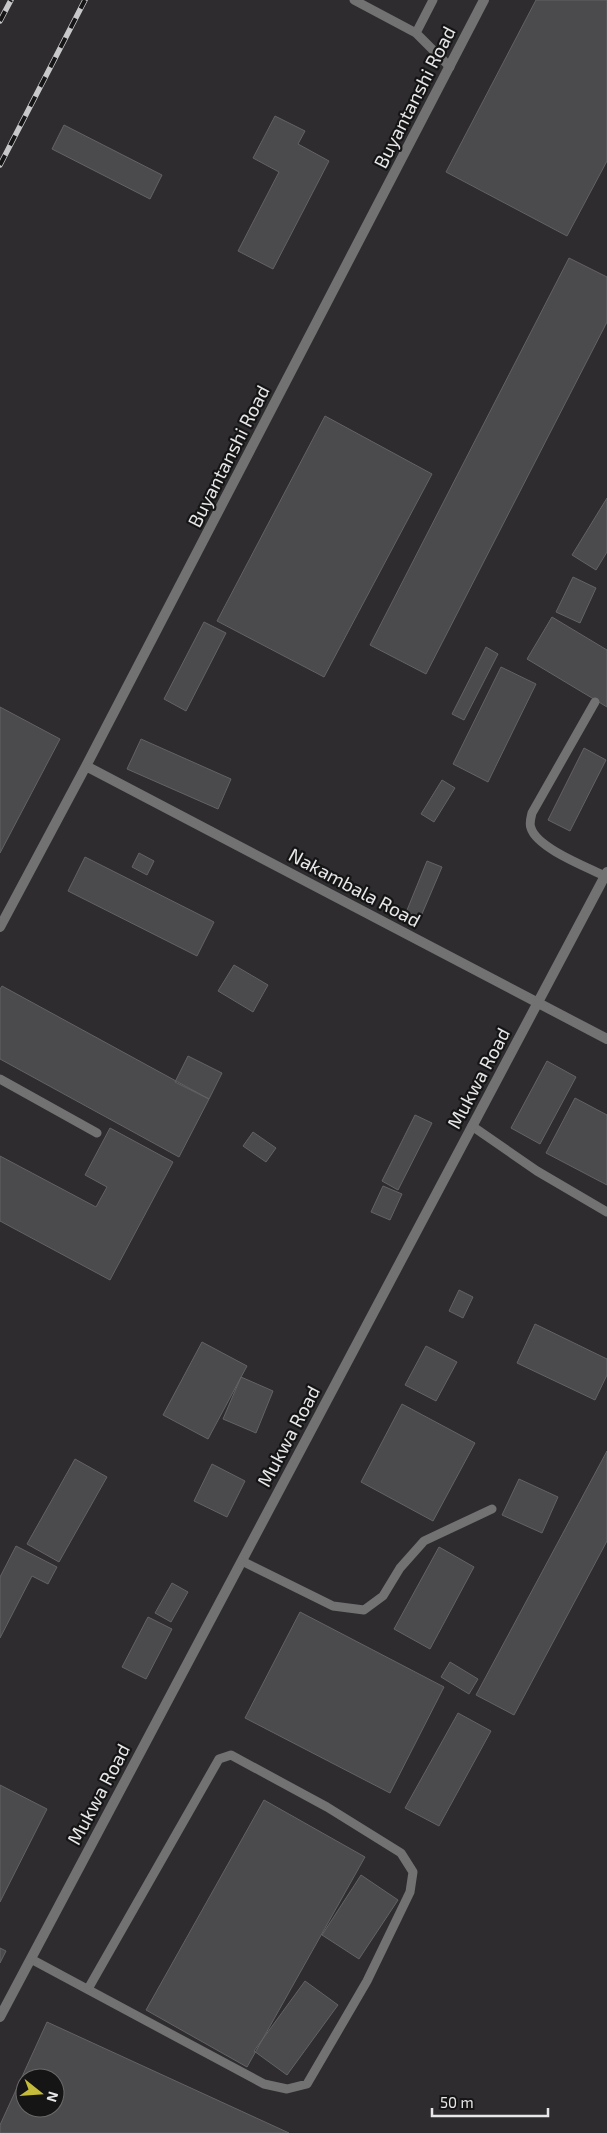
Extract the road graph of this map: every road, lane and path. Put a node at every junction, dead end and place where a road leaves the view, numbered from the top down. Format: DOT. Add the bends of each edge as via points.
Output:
graph roads {
  1 [pos="354,0"];
  2 [pos="434,0"];
  3 [pos="484,0"];
  4 [pos="416,33"];
  5 [pos="450,67"];
  6 [pos="595,702"];
  7 [pos="86,766"];
  8 [pos="606,874"];
  9 [pos="0,928"];
  10 [pos="538,1003"];
  11 [pos="607,1039"];
  12 [pos="0,1079"];
  13 [pos="472,1126"];
  14 [pos="97,1134"];
  15 [pos="607,1212"];
  16 [pos="492,1509"];
  17 [pos="242,1561"];
  18 [pos="31,1959"];
  19 [pos="88,1990"];
  20 [pos="0,2017"];
  1 -- 4 [label="lane"];
  2 -- 4 [label="lane"];
  3 -- 5 [label="street, Buyantanshi Road"];
  4 -- 5 [label="lane"];
  5 -- 7 [label="street, Buyantanshi Road"];
  6 -- 8 [label="lane" via="532,813 530,828 537,839 556,851"];
  7 -- 9 [label="street, Buyantanshi Road"];
  7 -- 10 [label="street, Nakambala Road"];
  8 -- 10 [label="street, Mukwa Road"];
  10 -- 11 [label="street, Nakambala Road"];
  10 -- 13 [label="street, Mukwa Road"];
  12 -- 14 [label="lane"];
  13 -- 15 [label="lane" via="537,1171"];
  13 -- 17 [label="street, Mukwa Road"];
  16 -- 17 [label="lane" via="424,1541 400,1568 383,1596 364,1610 333,1606"];
  17 -- 18 [label="street, Mukwa Road"];
  18 -- 19 [label="lane"];
  18 -- 20 [label="street, Mukwa Road"];
  19 -- 19 [label="lane" via="264,2084 287,2089 307,2084 367,1981 410,1892 412,1872 401,1853 327,1807 231,1755 219,1759"];
}
